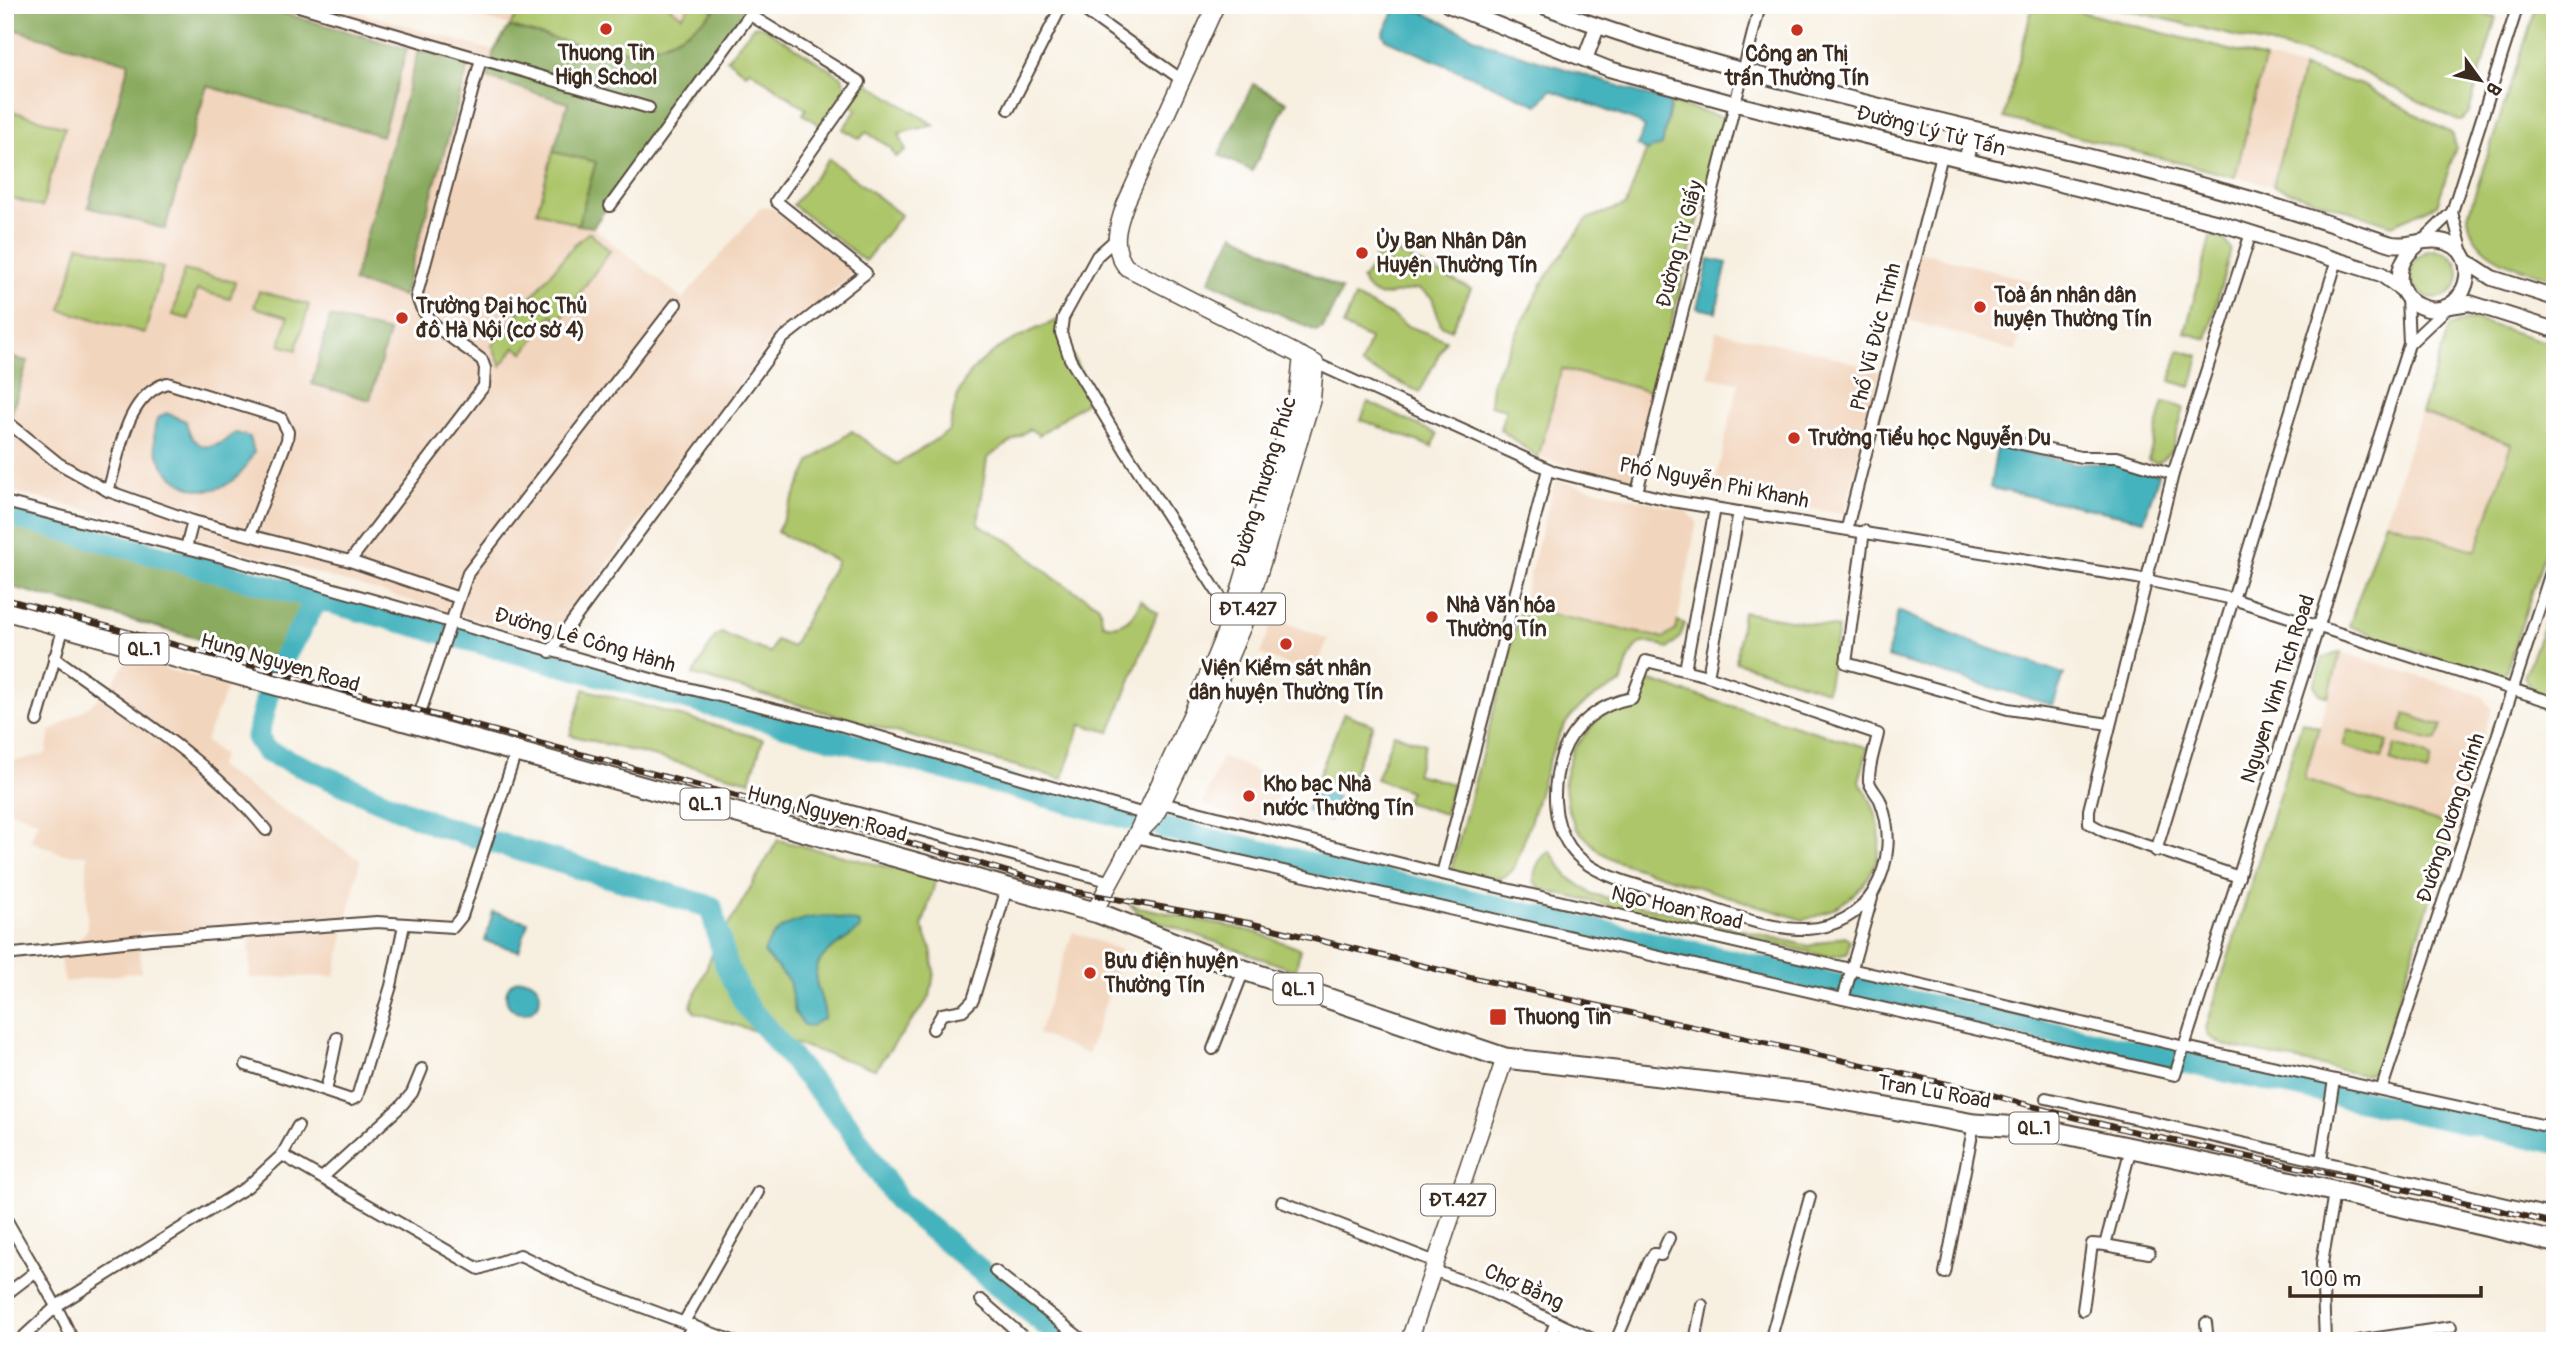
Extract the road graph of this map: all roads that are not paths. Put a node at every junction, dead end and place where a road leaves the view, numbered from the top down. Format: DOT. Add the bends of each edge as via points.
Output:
graph roads {
  1 [pos="295,5"];
  2 [pos="757,5"];
  3 [pos="1062,5"];
  4 [pos="1077,5"];
  5 [pos="1216,5"];
  6 [pos="1448,5"];
  7 [pos="1541,5"];
  8 [pos="1760,5"];
  9 [pos="2518,5"];
  10 [pos="750,15"];
  11 [pos="1597,27"];
  12 [pos="1585,59"];
  13 [pos="481,60"];
  14 [pos="1745,72"];
  15 [pos="1182,80"];
  16 [pos="1736,104"];
  17 [pos="649,108"];
  18 [pos="1009,109"];
  19 [pos="1974,129"];
  20 [pos="1942,155"];
  21 [pos="1966,161"];
  22 [pos="610,206"];
  23 [pos="2452,212"];
  24 [pos="2251,233"];
  25 [pos="1116,240"];
  26 [pos="2417,245"];
  27 [pos="2337,260"];
  28 [pos="2466,261"];
  29 [pos="2405,294"];
  30 [pos="2555,298"];
  31 [pos="676,304"];
  32 [pos="2448,307"];
  33 [pos="2555,330"];
  34 [pos="2409,344"];
  35 [pos="1309,360"];
  36 [pos="5,421"];
  37 [pos="1995,438"];
  38 [pos="1548,469"];
  39 [pos="2173,474"];
  40 [pos="108,491"];
  41 [pos="1637,492"];
  42 [pos="5,502"];
  43 [pos="1714,508"];
  44 [pos="1739,512"];
  45 [pos="193,521"];
  46 [pos="1847,528"];
  47 [pos="1864,531"];
  48 [pos="250,535"];
  49 [pos="186,548"];
  50 [pos="350,561"];
  51 [pos="2555,561"];
  52 [pos="2146,580"];
  53 [pos="459,598"];
  54 [pos="2233,599"];
  55 [pos="5,610"];
  56 [pos="1237,620"];
  57 [pos="64,626"];
  58 [pos="451,627"];
  59 [pos="2318,628"];
  60 [pos="550,652"];
  61 [pos="54,657"];
  62 [pos="1685,670"];
  63 [pos="1708,676"];
  64 [pos="2513,690"];
  65 [pos="2555,703"];
  66 [pos="37,721"];
  67 [pos="416,724"];
  68 [pos="2109,724"];
  69 [pos="516,752"];
  70 [pos="814,801"];
  71 [pos="1153,811"];
  72 [pos="266,830"];
  73 [pos="1135,837"];
  74 [pos="2156,850"];
  75 [pos="1442,874"];
  76 [pos="2239,877"];
  77 [pos="1108,881"];
  78 [pos="1007,888"];
  79 [pos="1875,889"];
  80 [pos="1094,912"];
  81 [pos="404,925"];
  82 [pos="5,955"];
  83 [pos="1850,969"];
  84 [pos="1244,970"];
  85 [pos="1843,999"];
  86 [pos="933,1029"];
  87 [pos="337,1038"];
  88 [pos="2184,1047"];
  89 [pos="1213,1049"];
  90 [pos="1505,1058"];
  91 [pos="246,1065"];
  92 [pos="422,1069"];
  93 [pos="2332,1087"];
  94 [pos="2382,1088"];
  95 [pos="326,1091"];
  96 [pos="2046,1098"];
  97 [pos="1974,1124"];
  98 [pos="298,1126"];
  99 [pos="2555,1128"];
  100 [pos="2131,1147"];
  101 [pos="282,1155"];
  102 [pos="2322,1160"];
  103 [pos="323,1177"];
  104 [pos="758,1192"];
  105 [pos="2334,1193"];
  106 [pos="1810,1197"];
  107 [pos="1282,1202"];
  108 [pos="2555,1214"];
  109 [pos="5,1217"];
  110 [pos="1669,1238"];
  111 [pos="2555,1242"];
  112 [pos="2105,1245"];
  113 [pos="2149,1253"];
  114 [pos="1436,1267"];
  115 [pos="995,1271"];
  116 [pos="34,1272"];
  117 [pos="1944,1273"];
  118 [pos="5,1295"];
  119 [pos="981,1300"];
  120 [pos="58,1304"];
  121 [pos="1702,1305"];
  122 [pos="2083,1310"];
  123 [pos="1556,1322"];
  124 [pos="2206,1322"];
  125 [pos="689,1324"];
  126 [pos="2451,1328"];
  127 [pos="19,1341"];
  128 [pos="73,1341"];
  129 [pos="684,1341"];
  130 [pos="733,1341"];
  131 [pos="1028,1341"];
  132 [pos="1084,1341"];
  133 [pos="1409,1341"];
  134 [pos="1548,1341"];
  135 [pos="1597,1341"];
  136 [pos="1616,1341"];
  137 [pos="1696,1341"];
  138 [pos="1770,1341"];
  139 [pos="2208,1341"];
  140 [pos="2325,1341"];
  141 [pos="2358,1341"];
  1 -- 13 [label="street"];
  2 -- 10 [label="street"];
  3 -- 18 [label="street"];
  4 -- 15 [label="street"];
  5 -- 15 [label="main road"];
  6 -- 12 [label="street, Đường Lý Tử Tấn"];
  7 -- 11 [label="street, Đường Lý Tử Tấn"];
  8 -- 14 [label="street, Đường Từ Giấy"];
  9 -- 23 [label="street"];
  10 -- 22 [label="street"];
  10 -- 60 [label="street" via="860,82 776,201 866,273 782,339"];
  11 -- 12 [label="street"];
  11 -- 14 [label="street, Đường Lý Tử Tấn"];
  12 -- 16 [label="street, Đường Lý Tử Tấn"];
  13 -- 17 [label="street"];
  13 -- 50 [label="street" via="417,294 419,306 431,320 482,360 484,386"];
  14 -- 16 [label="street, Đường Từ Giấy"];
  14 -- 19 [label="street, Đường Lý Tử Tấn"];
  15 -- 25 [label="main road" via="1125,205"];
  16 -- 20 [label="street, Đường Lý Tử Tấn"];
  16 -- 41 [label="street, Đường Từ Giấy"];
  19 -- 21 [label="street"];
  19 -- 26 [label="street, Đường Lý Tử Tấn" via="2231,193 2392,244"];
  20 -- 21 [label="street, Đường Lý Tử Tấn"];
  20 -- 46 [label="street, Phố Vũ Đức Trinh"];
  21 -- 24 [label="street, Đường Lý Tử Tấn"];
  23 -- 26 [label="street"];
  23 -- 28 [label="street"];
  24 -- 27 [label="street, Đường Lý Tử Tấn"];
  24 -- 39 [label="street"];
  25 -- 35 [label="main road, Phố Nguyễn Phi Khanh" via="1126,267"];
  25 -- 56 [label="street" via="1097,256 1063,318 1061,333 1087,387"];
  26 -- 28 [label="street" via="2440,241 2452,245"];
  26 -- 29 [label="street" via="2402,263 2399,275"];
  27 -- 29 [label="street, Đường Lý Tử Tấn" via="2381,274 2395,281"];
  27 -- 54 [label="street"];
  28 -- 30 [label="street" via="2491,278"];
  28 -- 32 [label="street" via="2468,282"];
  29 -- 32 [label="street" via="2427,309"];
  29 -- 34 [label="street"];
  31 -- 53 [label="street" via="468,573"];
  32 -- 33 [label="street" via="2470,303"];
  32 -- 34 [label="street"];
  34 -- 59 [label="street, Nguyen Vinh Tich Road"];
  35 -- 38 [label="street, Phố Nguyễn Phi Khanh"];
  35 -- 56 [label="main road, Đường Thượng Phúc / ĐT.427"];
  36 -- 40 [label="street" via="58,463"];
  37 -- 39 [label="street" via="2081,457 2117,457"];
  38 -- 41 [label="street, Phố Nguyễn Phi Khanh"];
  38 -- 75 [label="street"];
  39 -- 52 [label="street"];
  40 -- 45 [label="street"];
  40 -- 48 [label="street" via="136,402 156,386 166,383 281,418 287,440"];
  41 -- 43 [label="street, Phố Nguyễn Phi Khanh"];
  42 -- 49 [label="street, Đường Lê Công Hành"];
  43 -- 44 [label="street, Phố Nguyễn Phi Khanh"];
  43 -- 62 [label="street"];
  44 -- 46 [label="street, Phố Nguyễn Phi Khanh"];
  44 -- 63 [label="street"];
  45 -- 48 [label="street"];
  45 -- 49 [label="street"];
  46 -- 47 [label="street, Phố Nguyễn Phi Khanh"];
  47 -- 52 [label="street, Phố Nguyễn Phi Khanh"];
  47 -- 68 [label="street" via="1846,663 2008,709"];
  48 -- 50 [label="street"];
  49 -- 58 [label="street, Đường Lê Công Hành"];
  50 -- 53 [label="street"];
  51 -- 64 [label="street, Đường Dương Chính"];
  52 -- 54 [label="street, Phố Nguyễn Phi Khanh"];
  52 -- 68 [label="street"];
  53 -- 58 [label="street"];
  54 -- 59 [label="street, Phố Nguyễn Phi Khanh"];
  54 -- 74 [label="street"];
  55 -- 57 [label="highway, Hung Nguyen Road / QL.1"];
  56 -- 71 [label="main road, Đường Thượng Phúc / ĐT.427"];
  57 -- 61 [label="street"];
  57 -- 67 [label="highway, Hung Nguyen Road / QL.1"];
  58 -- 60 [label="street, Đường Lê Công Hành"];
  58 -- 67 [label="street"];
  59 -- 64 [label="street, Phố Nguyễn Phi Khanh"];
  59 -- 76 [label="street, Nguyen Vinh Tich Road"];
  60 -- 71 [label="street, Đường Lê Công Hành"];
  61 -- 66 [label="street"];
  61 -- 72 [label="street" via="181,751 243,803"];
  62 -- 63 [label="street"];
  62 -- 79 [label="street" via="1646,661 1632,698 1601,706 1573,734 1555,775 1554,791 1560,825 1574,852 1611,877 1790,928 1840,921"];
  63 -- 79 [label="street" via="1878,734 1869,782 1884,812 1889,842"];
  64 -- 65 [label="street, Phố Nguyễn Phi Khanh"];
  64 -- 94 [label="street, Đường Dương Chính"];
  67 -- 69 [label="highway, Hung Nguyen Road / QL.1"];
  68 -- 74 [label="street" via="2088,810 2089,823"];
  69 -- 78 [label="highway, Hung Nguyen Road / QL.1"];
  69 -- 81 [label="street" via="458,923 446,929"];
  70 -- 77 [label="street"];
  71 -- 73 [label="main road, Đường Thượng Phúc / ĐT.427"];
  71 -- 75 [label="street, Ngo Hoan Road"];
  73 -- 77 [label="main road, Đường Thượng Phúc / ĐT.427"];
  73 -- 85 [label="street"];
  74 -- 76 [label="street"];
  75 -- 83 [label="street, Ngo Hoan Road"];
  76 -- 88 [label="street, Nguyen Vinh Tich Road"];
  77 -- 80 [label="main road, Đường Thượng Phúc / ĐT.427"];
  78 -- 80 [label="highway, Hung Nguyen Road / QL.1"];
  78 -- 86 [label="street" via="973,1000 963,1010 942,1014"];
  79 -- 83 [label="street"];
  80 -- 84 [label="highway, Hung Nguyen Road / QL.1"];
  81 -- 82 [label="street" via="377,922"];
  81 -- 95 [label="street" via="358,1095 351,1100"];
  83 -- 85 [label="street"];
  83 -- 88 [label="street, Ngo Hoan Road"];
  84 -- 89 [label="street"];
  84 -- 90 [label="highway, Hung Nguyen Road / QL.1"];
  85 -- 88 [label="street, Nguyen Vinh Tich Road" via="2175,1074"];
  87 -- 95 [label="street"];
  88 -- 93 [label="street, Ngo Hoan Road"];
  90 -- 97 [label="highway, Tran Lu Road / QL.1" via="1811,1094"];
  90 -- 114 [label="main road, ĐT.427"];
  91 -- 95 [label="street"];
  92 -- 103 [label="street" via="401,1106"];
  93 -- 94 [label="street, Ngo Hoan Road"];
  93 -- 102 [label="street"];
  94 -- 99 [label="street, Ngo Hoan Road"];
  96 -- 102 [label="street"];
  97 -- 100 [label="highway, Tran Lu Road / QL.1" via="2037,1128"];
  97 -- 117 [label="street"];
  98 -- 101 [label="street"];
  100 -- 105 [label="highway, Tran Lu Road / QL.1"];
  100 -- 112 [label="street"];
  101 -- 103 [label="street"];
  101 -- 120 [label="street" via="247,1187"];
  102 -- 108 [label="street"];
  103 -- 125 [label="street" via="479,1269 520,1255 578,1283"];
  104 -- 125 [label="street"];
  105 -- 111 [label="highway, Tran Lu Road / QL.1"];
  105 -- 140 [label="street" via="2322,1263"];
  106 -- 138 [label="street"];
  107 -- 114 [label="street, Chợ Bằng"];
  109 -- 116 [label="street"];
  110 -- 136 [label="street" via="1660,1256 1654,1254 1648,1262"];
  112 -- 113 [label="street"];
  112 -- 122 [label="street" via="2092,1244"];
  114 -- 123 [label="street, Chợ Bằng"];
  114 -- 133 [label="main road, ĐT.427"];
  115 -- 132 [label="street"];
  116 -- 118 [label="street"];
  116 -- 120 [label="street"];
  119 -- 131 [label="street"];
  120 -- 127 [label="street"];
  120 -- 128 [label="street"];
  121 -- 137 [label="street"];
  123 -- 134 [label="street"];
  123 -- 135 [label="street, Chợ Bằng"];
  124 -- 139 [label="street"];
  125 -- 129 [label="street"];
  125 -- 130 [label="street"];
  126 -- 141 [label="street"];
}
